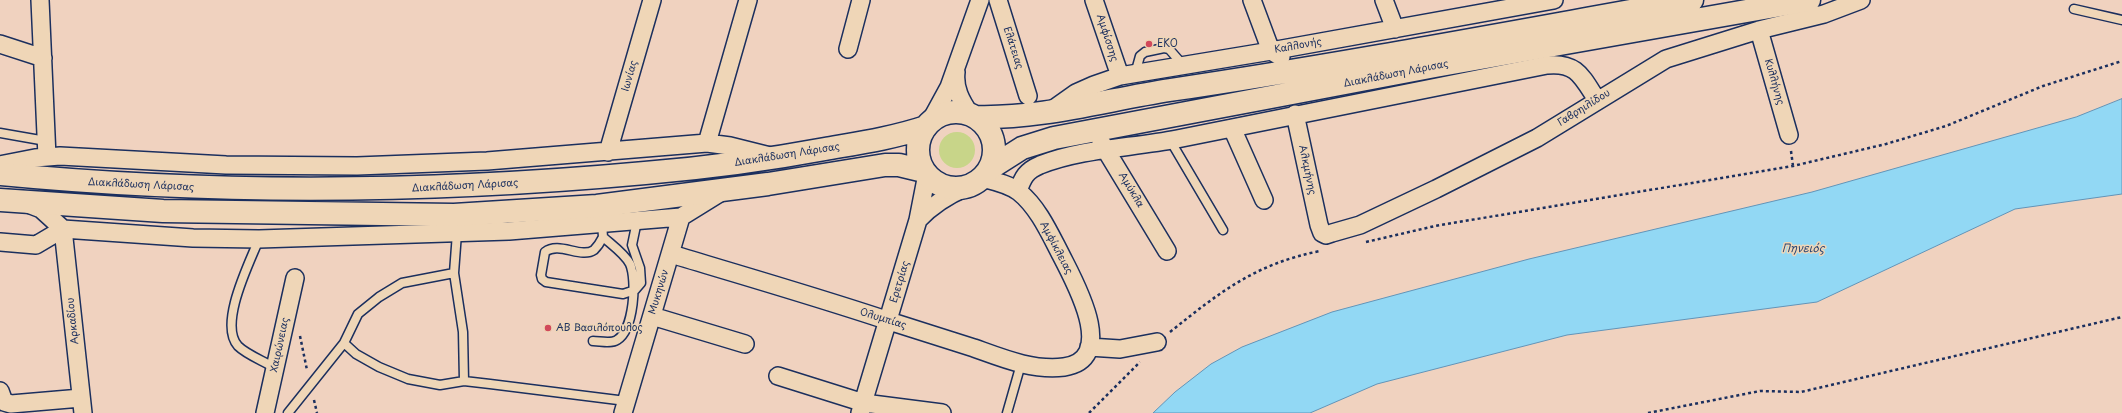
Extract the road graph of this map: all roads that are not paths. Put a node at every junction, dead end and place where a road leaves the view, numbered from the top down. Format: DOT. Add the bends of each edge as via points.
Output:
graph roads {
  1 [pos="40,0"];
  2 [pos="652,0"];
  3 [pos="748,0"];
  4 [pos="861,0"];
  5 [pos="980,0"];
  6 [pos="998,0"];
  7 [pos="1094,0"];
  8 [pos="1252,0"];
  9 [pos="1384,0"];
  10 [pos="1549,0"];
  11 [pos="1692,0"];
  12 [pos="1809,0"];
  13 [pos="1861,0"];
  14 [pos="2074,9"];
  15 [pos="2122,20"];
  16 [pos="1395,29"];
  17 [pos="1759,30"];
  18 [pos="0,44"];
  19 [pos="848,49"];
  20 [pos="1271,51"];
  21 [pos="43,58"];
  22 [pos="957,65"];
  23 [pos="1435,66"];
  24 [pos="1310,68"];
  25 [pos="1127,75"];
  26 [pos="1028,96"];
  27 [pos="1388,96"];
  28 [pos="1597,100"];
  29 [pos="1050,112"];
  30 [pos="1296,114"];
  31 [pos="973,115"];
  32 [pos="929,123"];
  33 [pos="1232,128"];
  34 [pos="1094,130"];
  35 [pos="0,133"];
  36 [pos="1789,135"];
  37 [pos="1170,140"];
  38 [pos="707,143"];
  39 [pos="46,149"];
  40 [pos="1106,149"];
  41 [pos="608,152"];
  42 [pos="778,158"];
  43 [pos="0,165"];
  44 [pos="926,173"];
  45 [pos="0,174"];
  46 [pos="980,178"];
  47 [pos="727,189"];
  48 [pos="1018,191"];
  49 [pos="0,200"];
  50 [pos="1264,200"];
  51 [pos="22,202"];
  52 [pos="681,217"];
  53 [pos="918,220"];
  54 [pos="637,221"];
  55 [pos="1319,225"];
  56 [pos="63,228"];
  57 [pos="1223,230"];
  58 [pos="603,231"];
  59 [pos="457,233"];
  60 [pos="259,239"];
  61 [pos="0,242"];
  62 [pos="1167,251"];
  63 [pos="671,254"];
  64 [pos="454,273"];
  65 [pos="295,278"];
  66 [pos="635,290"];
  67 [pos="652,316"];
  68 [pos="888,320"];
  69 [pos="593,341"];
  70 [pos="1157,342"];
  71 [pos="344,343"];
  72 [pos="745,344"];
  73 [pos="1089,347"];
  74 [pos="1021,364"];
  75 [pos="275,368"];
  76 [pos="778,376"];
  77 [pos="464,382"];
  78 [pos="0,391"];
  79 [pos="82,406"];
  80 [pos="624,407"];
  81 [pos="862,408"];
  82 [pos="265,413"];
  83 [pos="288,413"];
  84 [pos="942,413"];
  85 [pos="1007,413"];
  1 -- 21 [label="street"];
  2 -- 41 [label="street, Ιωνίας"];
  3 -- 38 [label="street"];
  4 -- 19 [label="street"];
  5 -- 22 [label="street"];
  6 -- 26 [label="street, Ελάτειας"];
  7 -- 25 [label="street, Αμφίσσης"];
  8 -- 20 [label="street"];
  9 -- 16 [label="street"];
  10 -- 16 [label="street, Καλλoνής"];
  11 -- 24 [label="main road, Διακλάδωση Λάρισας"];
  12 -- 23 [label="main road, Διακλάδωση Λάρισας"];
  13 -- 17 [label="street, Γαβρηιλίδου" via="1824,14"];
  14 -- 15 [label="lane"];
  16 -- 20 [label="street, Καλλoνής"];
  17 -- 28 [label="street, Γαβρηιλίδου" via="1666,59"];
  17 -- 36 [label="street, Κυλλήνης"];
  18 -- 21 [label="street"];
  20 -- 24 [label="street"];
  20 -- 25 [label="street, Καλλoνής"];
  21 -- 39 [label="street"];
  22 -- 31 [label="street" via="957,88 961,100"];
  22 -- 32 [label="street" via="949,87"];
  23 -- 27 [label="street"];
  23 -- 34 [label="main road, Διακλάδωση Λάρισας"];
  24 -- 29 [label="main road, Διακλάδωση Λάρισας"];
  25 -- 29 [label="street, Καλλoνής" via="1076,93"];
  27 -- 28 [label="street" via="1560,64 1579,72"];
  27 -- 30 [label="street"];
  28 -- 55 [label="street, Γαβρηιλίδου" via="1537,138 1382,215 1326,235 1322,233"];
  29 -- 31 [label="main road, Διακλάδωση Λάρισας" via="1016,116"];
  30 -- 33 [label="street"];
  30 -- 55 [label="street, Αλκμήνης"];
  31 -- 32 [label="main road" via="950,112"];
  31 -- 46 [label="main road" via="985,124 992,134 994,146 994,158"];
  32 -- 42 [label="main road, Διακλάδωση Λάρισας" via="886,138"];
  32 -- 44 [label="main road" via="920,137 918,149 919,160"];
  33 -- 37 [label="street"];
  33 -- 50 [label="street"];
  34 -- 40 [label="street, Αμύκλα"];
  34 -- 46 [label="main road, Διακλάδωση Λάρισας" via="1022,148"];
  35 -- 39 [label="lane"];
  37 -- 40 [label="street"];
  37 -- 57 [label="lane"];
  38 -- 41 [label="street"];
  38 -- 42 [label="street"];
  39 -- 41 [label="street" via="74,156 226,165 357,166 487,161"];
  39 -- 43 [label="street"];
  40 -- 48 [label="street" via="1069,156 1032,168 1022,178"];
  40 -- 62 [label="street, Αμύκλα"];
  42 -- 45 [label="main road, Διακλάδωση Λάρισας" via="674,171 533,183 382,189 177,188"];
  44 -- 46 [label="main road" via="945,187 956,188"];
  44 -- 47 [label="main road" via="899,165 885,165"];
  44 -- 53 [label="street, Ερετρίας"];
  46 -- 48 [label="street, Αμφίκλειας" via="996,181"];
  46 -- 53 [label="street, Ερετρίας" via="941,200"];
  47 -- 51 [label="main road" via="597,206 454,215 163,212"];
  47 -- 52 [label="street"];
  48 -- 73 [label="street, Αμφίκλειας" via="1041,220 1080,294 1090,326"];
  49 -- 51 [label="main road"];
  51 -- 56 [label="street" via="41,209"];
  52 -- 54 [label="street"];
  52 -- 63 [label="street, Μυκηνών"];
  53 -- 68 [label="street, Ερετρίας"];
  54 -- 58 [label="street"];
  54 -- 66 [label="lane" via="632,245 640,268 641,283"];
  56 -- 60 [label="street" via="193,238"];
  56 -- 61 [label="street" via="36,245"];
  56 -- 79 [label="street, Αρκαδίου"];
  58 -- 59 [label="street"];
  58 -- 66 [label="lane" via="630,264"];
  58 -- 66 [label="lane" via="594,250 588,252 549,249 545,252 542,279 546,282 623,294"];
  59 -- 60 [label="street"];
  59 -- 64 [label="lane"];
  60 -- 75 [label="lane" via="239,290 232,314 232,327 239,347"];
  63 -- 67 [label="street, Μυκηνών"];
  63 -- 68 [label="street, Ολυμπίας"];
  64 -- 71 [label="lane" via="402,283 379,297 358,314"];
  64 -- 77 [label="lane" via="463,332"];
  65 -- 75 [label="street, Χαιρώνειας"];
  66 -- 69 [label="lane" via="626,330 617,340"];
  67 -- 72 [label="street"];
  67 -- 80 [label="street, Μυκηνών"];
  68 -- 74 [label="street, Ολυμπίας"];
  68 -- 81 [label="street, Ερετρίας"];
  70 -- 73 [label="street" via="1120,349"];
  71 -- 77 [label="lane" via="356,354 408,379 440,385"];
  71 -- 83 [label="lane"];
  73 -- 74 [label="street, Ολυμπίας" via="1079,362 1065,366"];
  74 -- 85 [label="lane"];
  75 -- 82 [label="street, Χαιρώνειας"];
  76 -- 81 [label="street"];
  77 -- 80 [label="lane"];
  78 -- 79 [label="street" via="4,402 10,404"];
  81 -- 84 [label="street"];
}
